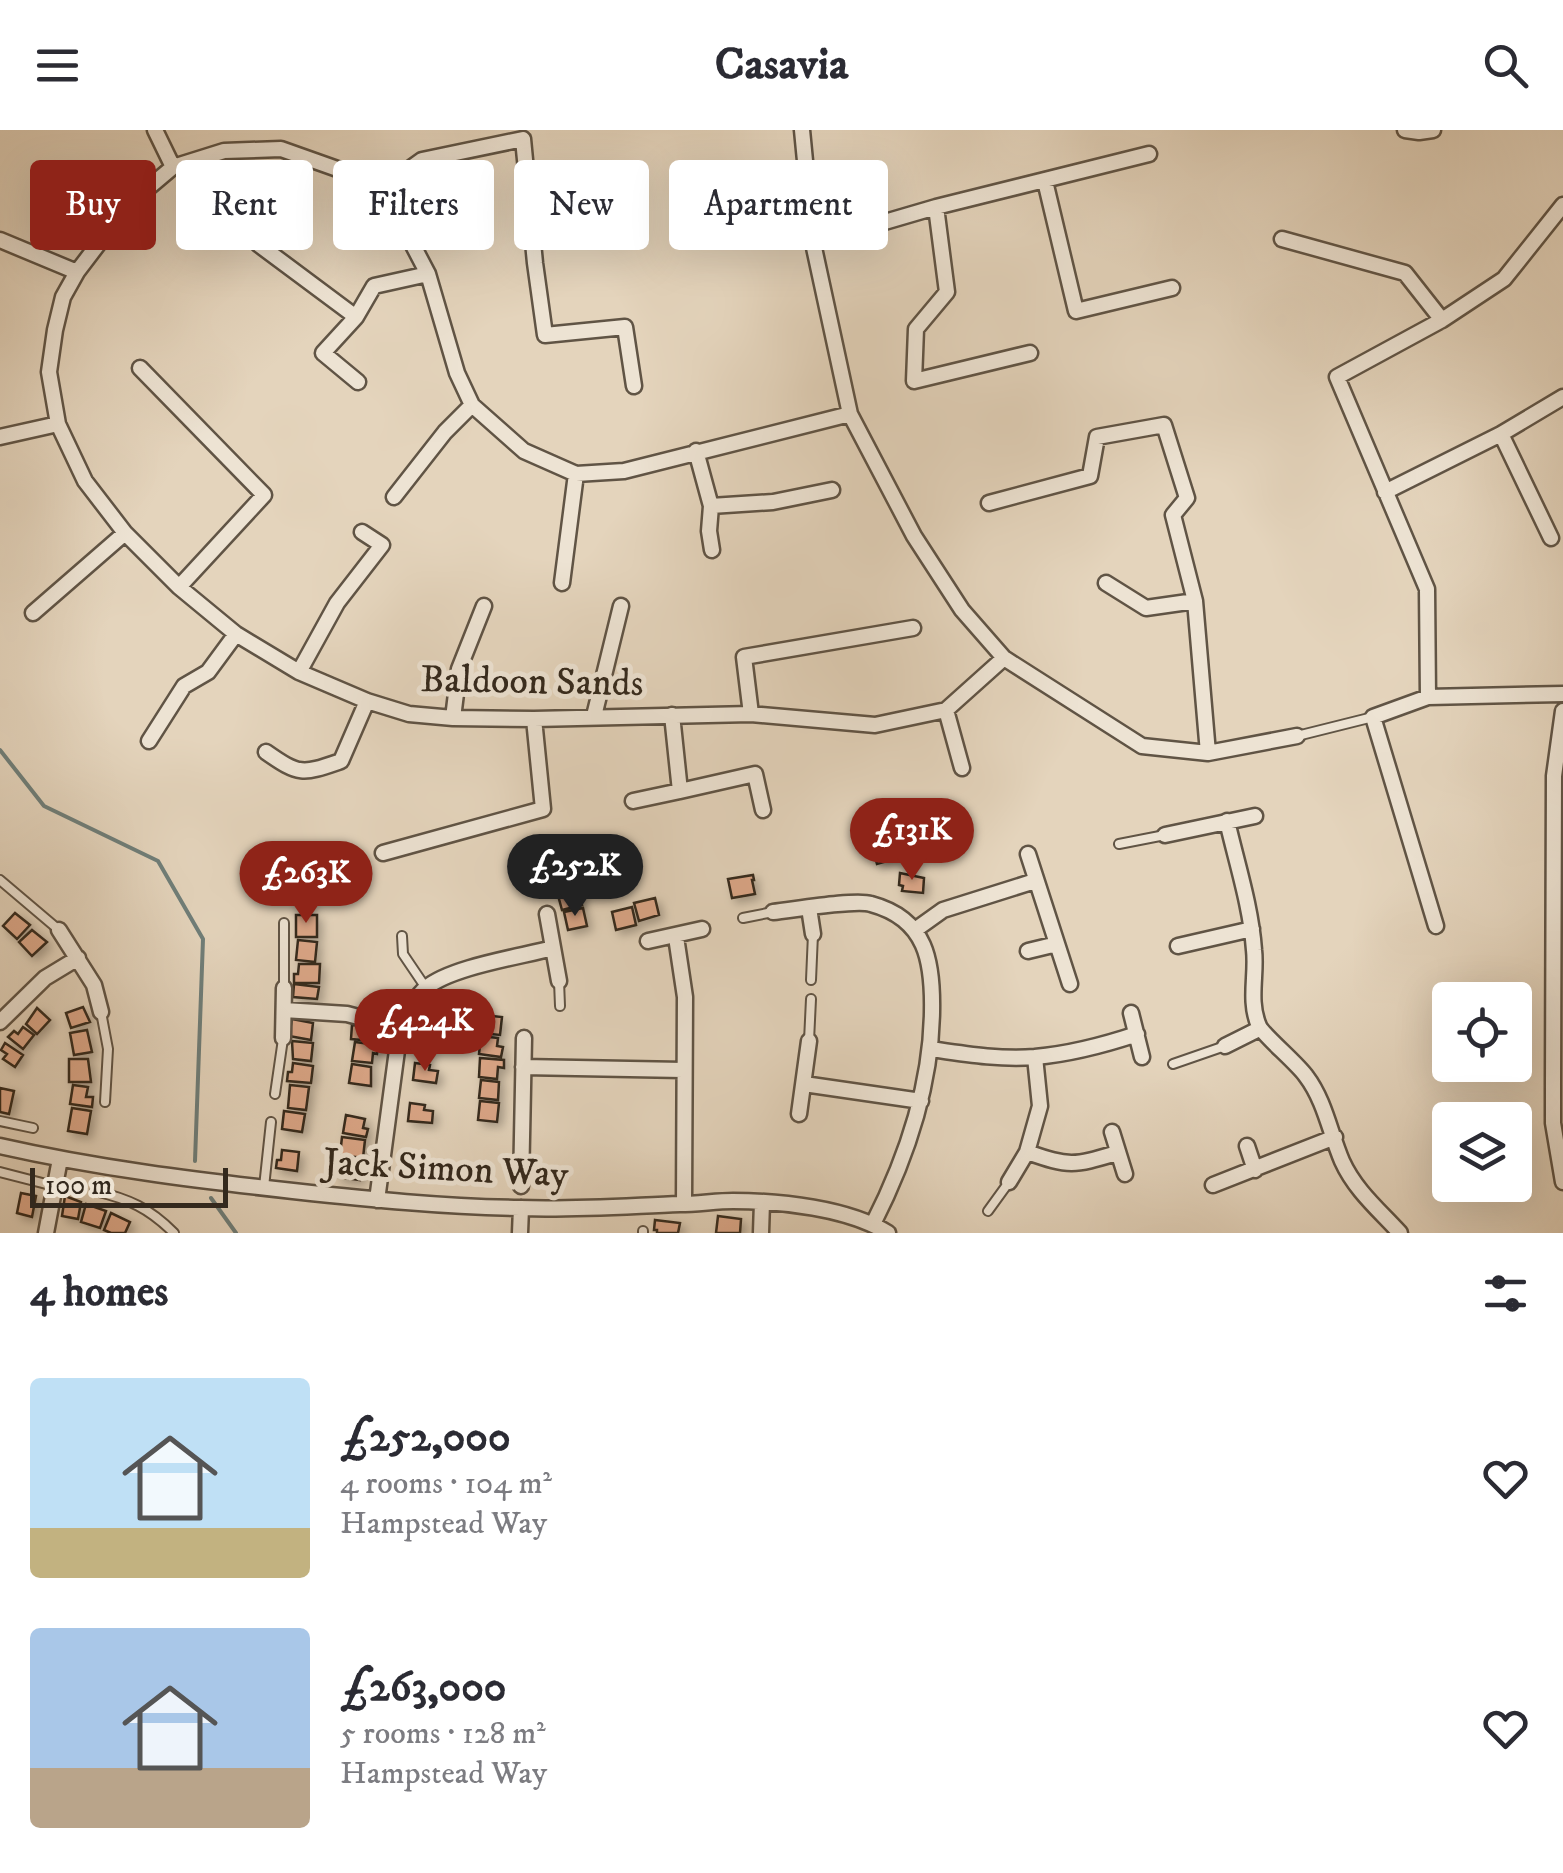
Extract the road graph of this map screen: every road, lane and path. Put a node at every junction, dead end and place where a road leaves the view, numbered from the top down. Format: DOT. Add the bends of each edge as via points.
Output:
graph roads {
  1 [pos="155,130"];
  2 [pos="802,130"];
  3 [pos="1405,130"];
  4 [pos="1433,130"];
  5 [pos="1149,154"];
  6 [pos="422,160"];
  7 [pos="805,160"];
  8 [pos="172,166"];
  9 [pos="333,167"];
  10 [pos="1045,181"];
  11 [pos="1563,204"];
  12 [pos="936,207"];
  13 [pos="888,221"];
  14 [pos="0,240"];
  15 [pos="1282,240"];
  16 [pos="266,250"];
  17 [pos="415,250"];
  18 [pos="814,250"];
  19 [pos="77,272"];
  20 [pos="428,274"];
  21 [pos="1172,288"];
  22 [pos="356,316"];
  23 [pos="1442,320"];
  24 [pos="1030,352"];
  25 [pos="140,368"];
  26 [pos="358,382"];
  27 [pos="634,386"];
  28 [pos="1563,397"];
  29 [pos="472,406"];
  30 [pos="850,414"];
  31 [pos="58,424"];
  32 [pos="1502,434"];
  33 [pos="0,437"];
  34 [pos="696,451"];
  35 [pos="576,474"];
  36 [pos="832,490"];
  37 [pos="1385,492"];
  38 [pos="394,497"];
  39 [pos="989,503"];
  40 [pos="711,506"];
  41 [pos="362,532"];
  42 [pos="125,533"];
  43 [pos="1551,538"];
  44 [pos="712,550"];
  45 [pos="562,583"];
  46 [pos="1106,583"];
  47 [pos="179,586"];
  48 [pos="1195,601"];
  49 [pos="484,606"];
  50 [pos="621,606"];
  51 [pos="33,613"];
  52 [pos="913,628"];
  53 [pos="236,634"];
  54 [pos="1004,658"];
  55 [pos="299,672"];
  56 [pos="1563,694"];
  57 [pos="1428,698"];
  58 [pos="367,701"];
  59 [pos="946,710"];
  60 [pos="1563,711"];
  61 [pos="672,714"];
  62 [pos="751,714"];
  63 [pos="594,716"];
  64 [pos="1373,717"];
  65 [pos="453,718"];
  66 [pos="534,719"];
  67 [pos="1297,736"];
  68 [pos="149,741"];
  69 [pos="266,752"];
  70 [pos="1208,753"];
  71 [pos="962,768"];
  72 [pos="1559,777"];
  73 [pos="680,791"];
  74 [pos="633,802"];
  75 [pos="764,810"];
  76 [pos="1254,816"];
  77 [pos="1228,822"];
  78 [pos="1165,835"];
  79 [pos="1120,844"];
  80 [pos="383,852"];
  81 [pos="1028,854"];
  82 [pos="0,880"];
  83 [pos="1036,880"];
  84 [pos="809,908"];
  85 [pos="773,912"];
  86 [pos="546,914"];
  87 [pos="743,918"];
  88 [pos="284,923"];
  89 [pos="1436,926"];
  90 [pos="1252,928"];
  91 [pos="702,929"];
  92 [pos="59,930"];
  93 [pos="916,930"];
  94 [pos="813,934"];
  95 [pos="402,936"];
  96 [pos="676,937"];
  97 [pos="648,942"];
  98 [pos="1057,944"];
  99 [pos="1178,946"];
  100 [pos="553,948"];
  101 [pos="1028,952"];
  102 [pos="78,958"];
  103 [pos="811,980"];
  104 [pos="560,981"];
  105 [pos="1070,984"];
  106 [pos="284,988"];
  107 [pos="426,988"];
  108 [pos="811,999"];
  109 [pos="560,1006"];
  110 [pos="284,1010"];
  111 [pos="102,1012"];
  112 [pos="1131,1013"];
  113 [pos="0,1022"];
  114 [pos="400,1028"];
  115 [pos="1259,1029"];
  116 [pos="1136,1034"];
  117 [pos="283,1038"];
  118 [pos="524,1038"];
  119 [pos="809,1040"];
  120 [pos="1225,1046"];
  121 [pos="931,1049"];
  122 [pos="1035,1057"];
  123 [pos="1142,1057"];
  124 [pos="1172,1064"];
  125 [pos="523,1067"];
  126 [pos="684,1070"];
  127 [pos="108,1073"];
  128 [pos="119,1075"];
  129 [pos="804,1084"];
  130 [pos="1558,1085"];
  131 [pos="275,1094"];
  132 [pos="921,1100"];
  133 [pos="105,1102"];
  134 [pos="799,1114"];
  135 [pos="0,1121"];
  136 [pos="272,1122"];
  137 [pos="33,1128"];
  138 [pos="1112,1132"];
  139 [pos="1335,1136"];
  140 [pos="0,1146"];
  141 [pos="1248,1146"];
  142 [pos="1027,1152"];
  143 [pos="1117,1153"];
  144 [pos="60,1159"];
  145 [pos="1255,1170"];
  146 [pos="0,1172"];
  147 [pos="1125,1174"];
  148 [pos="1008,1182"];
  149 [pos="1563,1182"];
  150 [pos="1212,1184"];
  151 [pos="521,1186"];
  152 [pos="56,1187"];
  153 [pos="264,1188"];
  154 [pos="95,1191"];
  155 [pos="377,1200"];
  156 [pos="762,1202"];
  157 [pos="684,1204"];
  158 [pos="521,1208"];
  159 [pos="988,1211"];
  160 [pos="873,1224"];
  161 [pos="1397,1232"];
  162 [pos="46,1233"];
  163 [pos="174,1233"];
  164 [pos="520,1233"];
  165 [pos="760,1233"];
  166 [pos="888,1233"];
  1 -- 8 [label="street"];
  2 -- 7 [label="street"];
  3 -- 4 [label="street"];
  5 -- 10 [label="street"];
  6 -- 27 [label="street" via="524,139 545,335 625,327"];
  8 -- 9 [label="street, Baldoon Sands" via="224,151 281,148"];
  8 -- 19 [label="street, Baldoon Sands" via="128,205"];
  10 -- 12 [label="street"];
  10 -- 21 [label="street" via="1076,311"];
  11 -- 23 [label="street" via="1504,279"];
  12 -- 13 [label="street"];
  12 -- 24 [label="street" via="946,292 916,330 914,381"];
  14 -- 19 [label="street"];
  15 -- 23 [label="street" via="1405,273"];
  16 -- 22 [label="street"];
  17 -- 20 [label="street"];
  18 -- 30 [label="street"];
  19 -- 31 [label="street, Baldoon Sands" via="63,297 49,372"];
  20 -- 22 [label="street" via="374,286"];
  20 -- 29 [label="street"];
  22 -- 26 [label="street" via="323,354"];
  23 -- 37 [label="street" via="1337,378"];
  25 -- 47 [label="street" via="264,495"];
  28 -- 32 [label="street"];
  29 -- 35 [label="street" via="524,452"];
  29 -- 38 [label="street"];
  30 -- 34 [label="street"];
  30 -- 54 [label="street" via="914,536 962,610"];
  31 -- 33 [label="street"];
  31 -- 42 [label="street, Baldoon Sands" via="86,481"];
  32 -- 37 [label="street"];
  32 -- 43 [label="street"];
  34 -- 35 [label="street" via="624,471"];
  34 -- 40 [label="street"];
  35 -- 45 [label="street"];
  36 -- 40 [label="street"];
  37 -- 57 [label="street" via="1427,590"];
  39 -- 48 [label="street" via="1090,476 1097,437 1164,425 1187,498 1174,515"];
  40 -- 44 [label="street"];
  41 -- 55 [label="street" via="382,545 337,603"];
  42 -- 47 [label="street, Baldoon Sands"];
  42 -- 51 [label="street"];
  46 -- 48 [label="street" via="1146,608"];
  47 -- 53 [label="street, Baldoon Sands"];
  48 -- 70 [label="street"];
  49 -- 65 [label="street" via="459,669"];
  50 -- 63 [label="street"];
  52 -- 62 [label="street" via="744,657"];
  53 -- 55 [label="street, Baldoon Sands"];
  53 -- 68 [label="street" via="208,672 184,686"];
  54 -- 59 [label="street"];
  54 -- 70 [label="street" via="1142,746"];
  55 -- 58 [label="street, Baldoon Sands"];
  56 -- 57 [label="street"];
  57 -- 64 [label="street"];
  58 -- 65 [label="street, Baldoon Sands"];
  58 -- 69 [label="street" via="342,762 308,772"];
  59 -- 62 [label="street, Baldoon Sands" via="874,725"];
  59 -- 71 [label="street"];
  60 -- 72 [label="street"];
  61 -- 62 [label="street, Baldoon Sands"];
  61 -- 63 [label="street, Baldoon Sands"];
  61 -- 73 [label="street"];
  63 -- 66 [label="street, Baldoon Sands"];
  64 -- 67 [label="lane"];
  64 -- 89 [label="street"];
  65 -- 66 [label="street, Baldoon Sands"];
  66 -- 80 [label="street" via="544,809"];
  67 -- 70 [label="street"];
  72 -- 130 [label="street"];
  73 -- 74 [label="street"];
  73 -- 75 [label="street" via="755,774"];
  76 -- 77 [label="street"];
  77 -- 78 [label="street"];
  77 -- 90 [label="street"];
  78 -- 79 [label="lane"];
  81 -- 83 [label="street"];
  82 -- 92 [label="lane"];
  83 -- 93 [label="street" via="943,910"];
  83 -- 98 [label="street"];
  84 -- 85 [label="street"];
  84 -- 93 [label="street" via="868,902"];
  84 -- 94 [label="street"];
  85 -- 87 [label="lane"];
  86 -- 100 [label="street"];
  88 -- 106 [label="lane"];
  90 -- 99 [label="street"];
  90 -- 115 [label="street"];
  91 -- 96 [label="street"];
  92 -- 102 [label="street"];
  93 -- 121 [label="street" via="932,976"];
  94 -- 103 [label="lane"];
  95 -- 107 [label="lane" via="404,954"];
  96 -- 97 [label="street"];
  96 -- 126 [label="street" via="685,997"];
  98 -- 101 [label="street"];
  98 -- 105 [label="street"];
  100 -- 104 [label="street"];
  100 -- 107 [label="street" via="455,973"];
  102 -- 111 [label="street"];
  102 -- 113 [label="street" via="45,978"];
  104 -- 109 [label="lane"];
  106 -- 110 [label="street"];
  107 -- 114 [label="street"];
  108 -- 119 [label="lane"];
  110 -- 114 [label="street" via="347,1014"];
  110 -- 117 [label="street"];
  111 -- 127 [label="lane"];
  112 -- 116 [label="street"];
  114 -- 155 [label="street"];
  115 -- 120 [label="street"];
  115 -- 139 [label="street" via="1307,1076"];
  116 -- 122 [label="street"];
  116 -- 123 [label="street"];
  117 -- 131 [label="lane"];
  118 -- 125 [label="street"];
  119 -- 129 [label="street"];
  120 -- 124 [label="lane"];
  121 -- 122 [label="street"];
  121 -- 132 [label="street"];
  122 -- 142 [label="street" via="1040,1106"];
  125 -- 126 [label="street"];
  125 -- 151 [label="street"];
  126 -- 157 [label="street"];
  127 -- 128 [label="lane"];
  127 -- 133 [label="lane"];
  129 -- 132 [label="street"];
  129 -- 134 [label="street"];
  130 -- 149 [label="street" via="1553,1123"];
  132 -- 160 [label="street"];
  135 -- 137 [label="lane"];
  136 -- 153 [label="lane"];
  138 -- 143 [label="street"];
  139 -- 145 [label="street"];
  139 -- 161 [label="street" via="1363,1195"];
  140 -- 144 [label="street, Jack Simon Way"];
  141 -- 145 [label="street"];
  142 -- 143 [label="street" via="1078,1164"];
  142 -- 148 [label="street"];
  143 -- 147 [label="street"];
  144 -- 152 [label="street"];
  144 -- 153 [label="street, Jack Simon Way"];
  145 -- 150 [label="street"];
  146 -- 152 [label="lane"];
  148 -- 159 [label="lane"];
  152 -- 162 [label="street"];
  153 -- 155 [label="street, Jack Simon Way"];
  154 -- 163 [label="lane" via="148,1209"];
  155 -- 158 [label="street, Jack Simon Way"];
  156 -- 157 [label="street, Jack Simon Way"];
  156 -- 160 [label="street, Jack Simon Way"];
  156 -- 165 [label="street"];
  157 -- 158 [label="street, Jack Simon Way"];
  158 -- 164 [label="street"];
  160 -- 166 [label="street, Jack Simon Way"];
}
